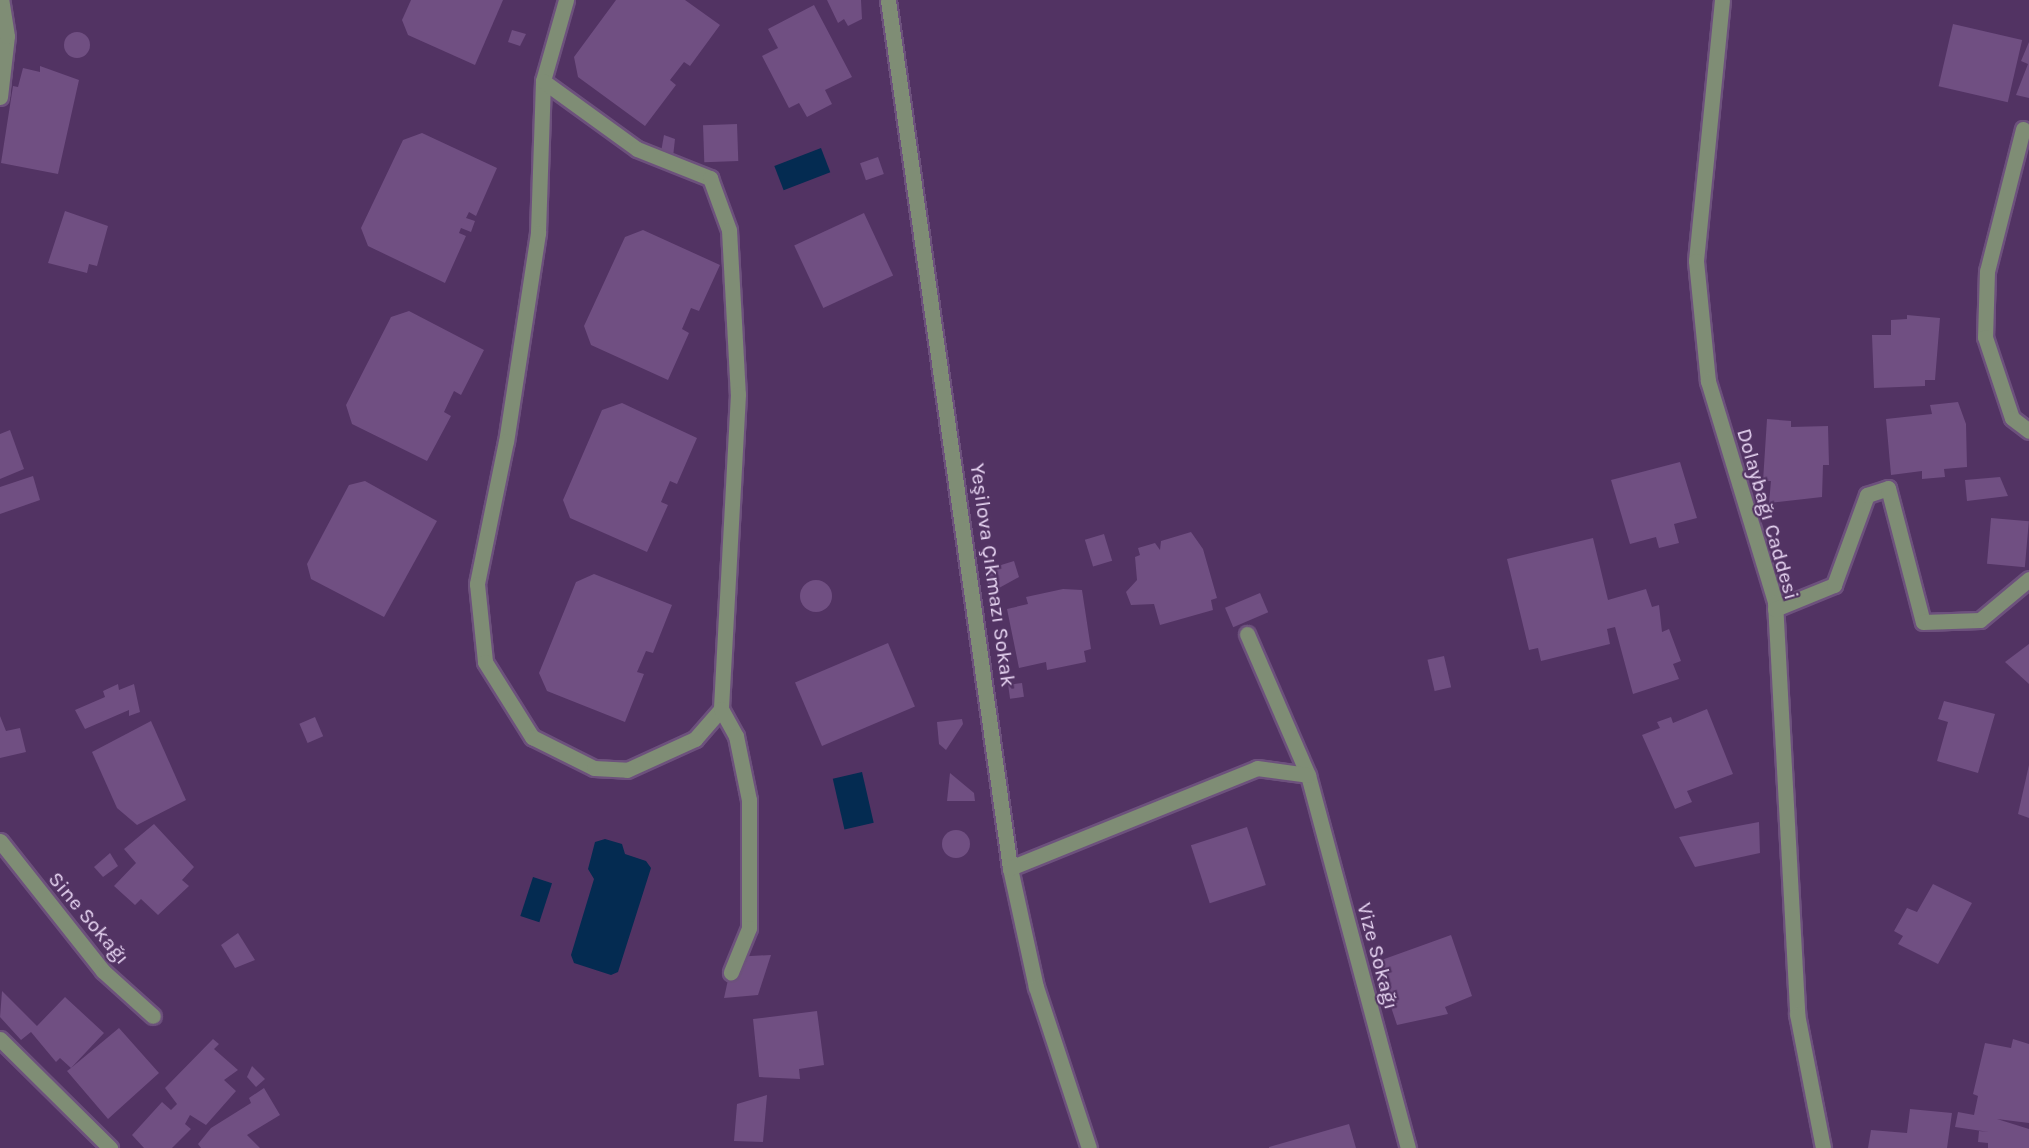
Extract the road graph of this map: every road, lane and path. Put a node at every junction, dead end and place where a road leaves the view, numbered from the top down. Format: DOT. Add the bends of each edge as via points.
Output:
graph roads {
  1 [pos="1,0"];
  2 [pos="566,0"];
  3 [pos="888,0"];
  4 [pos="1722,0"];
  5 [pos="543,81"];
  6 [pos="0,97"];
  7 [pos="2023,129"];
  8 [pos="2029,431"];
  9 [pos="2029,579"];
  10 [pos="1775,609"];
  11 [pos="1247,634"];
  12 [pos="721,709"];
  13 [pos="1308,775"];
  14 [pos="0,841"];
  15 [pos="1010,868"];
  16 [pos="731,972"];
  17 [pos="153,1016"];
  18 [pos="0,1039"];
  19 [pos="110,1148"];
  20 [pos="1089,1148"];
  21 [pos="1408,1148"];
  22 [pos="1823,1148"];
  1 -- 6 [label="street" via="7,36"];
  2 -- 5 [label="street"];
  3 -- 15 [label="street, Yeşilova Çıkmazı Sokak"];
  4 -- 10 [label="street, Dolaybağı Caddesi" via="1697,272 1707,381"];
  5 -- 12 [label="street" via="637,149 710,178 729,230 738,394"];
  5 -- 12 [label="street" via="538,233 506,441 477,584 485,662 532,738 594,768 627,770 695,739"];
  7 -- 8 [label="street" via="1987,270 1985,337 2012,418"];
  9 -- 10 [label="street" via="1980,620 1923,621 1888,488 1867,495 1834,585"];
  10 -- 22 [label="street, Dolaybağı Caddesi" via="1797,1014"];
  11 -- 13 [label="street, Vize Sokağı"];
  12 -- 16 [label="street" via="736,736 749,800 749,928"];
  13 -- 15 [label="street" via="1257,768"];
  13 -- 21 [label="street, Vize Sokağı"];
  14 -- 17 [label="street, Sine Sokağı" via="103,971"];
  15 -- 20 [label="street, Yeşilova Çıkmazı Sokak" via="1036,987"];
  18 -- 19 [label="street"];
}
